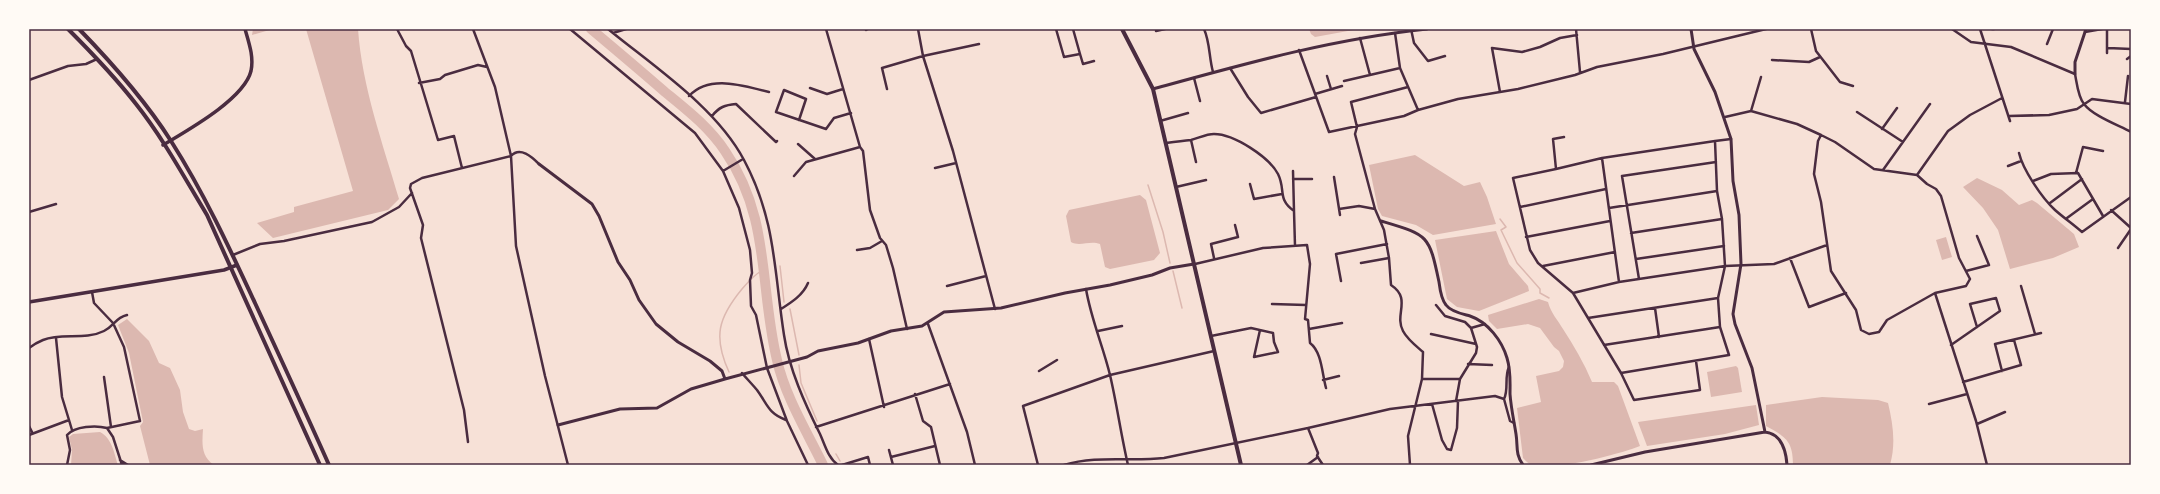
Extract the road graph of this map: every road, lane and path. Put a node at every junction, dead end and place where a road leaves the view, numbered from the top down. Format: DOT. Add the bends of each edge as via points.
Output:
graph roads {
  1 [pos="68,29"];
  2 [pos="79,29"];
  3 [pos="245,29"];
  4 [pos="397,29"];
  5 [pos="473,29"];
  6 [pos="570,29"];
  7 [pos="608,29"];
  8 [pos="625,29"];
  9 [pos="826,29"];
  10 [pos="918,29"];
  11 [pos="1056,29"];
  12 [pos="1073,29"];
  13 [pos="1122,29"];
  14 [pos="1165,29"];
  15 [pos="1204,29"];
  16 [pos="1427,29"];
  17 [pos="1576,29"];
  18 [pos="1691,29"];
  19 [pos="1766,29"];
  20 [pos="1812,29"];
  21 [pos="1952,29"];
  22 [pos="1958,29"];
  23 [pos="1980,29"];
  24 [pos="2053,29"];
  25 [pos="2102,29"];
  26 [pos="2107,29"];
  27 [pos="1411,30"];
  28 [pos="1156,31"];
  29 [pos="2085,31"];
  30 [pos="612,33"];
  31 [pos="1395,33"];
  32 [pos="1958,33"];
  33 [pos="1577,35"];
  34 [pos="1360,37"];
  35 [pos="979,44"];
  36 [pos="1984,44"];
  37 [pos="2047,44"];
  38 [pos="1693,46"];
  39 [pos="2108,48"];
  40 [pos="2131,49"];
  41 [pos="1299,50"];
  42 [pos="2108,53"];
  43 [pos="1080,54"];
  44 [pos="923,56"];
  45 [pos="1445,56"];
  46 [pos="2131,56"];
  47 [pos="1820,57"];
  48 [pos="98,59"];
  49 [pos="2127,59"];
  50 [pos="1772,60"];
  51 [pos="1094,61"];
  52 [pos="487,67"];
  53 [pos="1230,68"];
  54 [pos="1400,68"];
  55 [pos="1213,72"];
  56 [pos="1580,72"];
  57 [pos="2075,74"];
  58 [pos="1370,75"];
  59 [pos="1327,76"];
  60 [pos="2128,76"];
  61 [pos="1761,77"];
  62 [pos="1194,78"];
  63 [pos="29,80"];
  64 [pos="1344,81"];
  65 [pos="419,83"];
  66 [pos="1342,86"];
  67 [pos="1853,86"];
  68 [pos="1408,87"];
  69 [pos="810,88"];
  70 [pos="843,89"];
  71 [pos="887,89"];
  72 [pos="1153,89"];
  73 [pos="1331,89"];
  74 [pos="769,92"];
  75 [pos="1500,92"];
  76 [pos="1315,95"];
  77 [pos="689,96"];
  78 [pos="2002,98"];
  79 [pos="1200,101"];
  80 [pos="2125,102"];
  81 [pos="1930,104"];
  82 [pos="2131,104"];
  83 [pos="2085,105"];
  84 [pos="1897,108"];
  85 [pos="1418,110"];
  86 [pos="1751,111"];
  87 [pos="1857,112"];
  88 [pos="851,113"];
  89 [pos="1188,113"];
  90 [pos="712,116"];
  91 [pos="2009,116"];
  92 [pos="1725,117"];
  93 [pos="799,120"];
  94 [pos="1160,121"];
  95 [pos="2010,122"];
  96 [pos="1357,127"];
  97 [pos="1882,129"];
  98 [pos="2131,132"];
  99 [pos="1821,135"];
  100 [pos="1564,137"];
  101 [pos="1731,139"];
  102 [pos="171,140"];
  103 [pos="1191,140"];
  104 [pos="777,141"];
  105 [pos="1715,141"];
  106 [pos="1903,142"];
  107 [pos="1166,143"];
  108 [pos="798,144"];
  109 [pos="163,145"];
  110 [pos="860,147"];
  111 [pos="2102,151"];
  112 [pos="2019,153"];
  113 [pos="511,156"];
  114 [pos="1602,158"];
  115 [pos="815,159"];
  116 [pos="742,160"];
  117 [pos="1196,162"];
  118 [pos="1716,162"];
  119 [pos="2021,162"];
  120 [pos="956,163"];
  121 [pos="540,164"];
  122 [pos="2008,166"];
  123 [pos="462,168"];
  124 [pos="935,168"];
  125 [pos="1556,169"];
  126 [pos="1883,170"];
  127 [pos="1293,171"];
  128 [pos="723,172"];
  129 [pos="2076,173"];
  130 [pos="1917,175"];
  131 [pos="794,176"];
  132 [pos="1334,177"];
  133 [pos="1293,179"];
  134 [pos="1312,179"];
  135 [pos="2082,179"];
  136 [pos="1206,180"];
  137 [pos="2033,181"];
  138 [pos="1250,184"];
  139 [pos="1176,187"];
  140 [pos="1606,189"];
  141 [pos="1717,191"];
  142 [pos="412,193"];
  143 [pos="1282,194"];
  144 [pos="2131,197"];
  145 [pos="2094,199"];
  146 [pos="2050,203"];
  147 [pos="56,204"];
  148 [pos="1627,205"];
  149 [pos="1520,206"];
  150 [pos="1609,208"];
  151 [pos="1339,209"];
  152 [pos="1375,209"];
  153 [pos="2111,210"];
  154 [pos="1294,211"];
  155 [pos="29,212"];
  156 [pos="1340,215"];
  157 [pos="2103,216"];
  158 [pos="2067,218"];
  159 [pos="1722,219"];
  160 [pos="1381,221"];
  161 [pos="1610,221"];
  162 [pos="1235,225"];
  163 [pos="2131,228"];
  164 [pos="1631,233"];
  165 [pos="1977,236"];
  166 [pos="1526,237"];
  167 [pos="882,241"];
  168 [pos="1387,244"];
  169 [pos="1827,245"];
  170 [pos="1295,246"];
  171 [pos="1724,246"];
  172 [pos="2118,248"];
  173 [pos="857,250"];
  174 [pos="1615,252"];
  175 [pos="233,255"];
  176 [pos="1214,258"];
  177 [pos="1389,258"];
  178 [pos="1790,258"];
  179 [pos="1636,259"];
  180 [pos="1361,263"];
  181 [pos="237,264"];
  182 [pos="1195,264"];
  183 [pos="1741,264"];
  184 [pos="1543,266"];
  185 [pos="1725,266"];
  186 [pos="230,268"];
  187 [pos="1966,272"];
  188 [pos="986,276"];
  189 [pos="1639,279"];
  190 [pos="1341,281"];
  191 [pos="1620,282"];
  192 [pos="808,283"];
  193 [pos="947,286"];
  194 [pos="2021,286"];
  195 [pos="1086,289"];
  196 [pos="92,292"];
  197 [pos="1573,293"];
  198 [pos="1846,293"];
  199 [pos="1934,293"];
  200 [pos="1718,298"];
  201 [pos="29,302"];
  202 [pos="1272,304"];
  203 [pos="1306,305"];
  204 [pos="1436,305"];
  205 [pos="1655,308"];
  206 [pos="781,309"];
  207 [pos="995,309"];
  208 [pos="127,315"];
  209 [pos="1588,318"];
  210 [pos="113,323"];
  211 [pos="1342,323"];
  212 [pos="928,324"];
  213 [pos="1485,324"];
  214 [pos="1122,326"];
  215 [pos="1720,327"];
  216 [pos="1977,327"];
  217 [pos="1309,328"];
  218 [pos="1471,328"];
  219 [pos="908,330"];
  220 [pos="1260,330"];
  221 [pos="1098,332"];
  222 [pos="2040,333"];
  223 [pos="1431,334"];
  224 [pos="2035,334"];
  225 [pos="1210,336"];
  226 [pos="1659,337"];
  227 [pos="56,338"];
  228 [pos="869,339"];
  229 [pos="2014,340"];
  230 [pos="1476,344"];
  231 [pos="1604,345"];
  232 [pos="1951,345"];
  233 [pos="29,348"];
  234 [pos="1214,351"];
  235 [pos="1057,360"];
  236 [pos="1696,361"];
  237 [pos="791,362"];
  238 [pos="1468,364"];
  239 [pos="1492,365"];
  240 [pos="1509,366"];
  241 [pos="767,368"];
  242 [pos="1039,371"];
  243 [pos="2002,371"];
  244 [pos="742,373"];
  245 [pos="1621,373"];
  246 [pos="1110,375"];
  247 [pos="1339,376"];
  248 [pos="104,377"];
  249 [pos="725,379"];
  250 [pos="1422,379"];
  251 [pos="1460,379"];
  252 [pos="1324,380"];
  253 [pos="1963,382"];
  254 [pos="950,384"];
  255 [pos="1326,388"];
  256 [pos="914,394"];
  257 [pos="1967,394"];
  258 [pos="1504,399"];
  259 [pos="1457,401"];
  260 [pos="1416,404"];
  261 [pos="1432,404"];
  262 [pos="1929,404"];
  263 [pos="884,407"];
  264 [pos="2005,412"];
  265 [pos="69,420"];
  266 [pos="787,421"];
  267 [pos="1514,424"];
  268 [pos="1977,424"];
  269 [pos="558,425"];
  270 [pos="29,426"];
  271 [pos="111,427"];
  272 [pos="816,427"];
  273 [pos="107,428"];
  274 [pos="1308,428"];
  275 [pos="72,430"];
  276 [pos="32,432"];
  277 [pos="1765,432"];
  278 [pos="29,435"];
  279 [pos="468,442"];
  280 [pos="1236,443"];
  281 [pos="935,446"];
  282 [pos="889,450"];
  283 [pos="890,457"];
  284 [pos="1318,457"];
  285 [pos="120,460"];
  286 [pos="1127,460"];
  287 [pos="67,465"];
  288 [pos="122,465"];
  289 [pos="128,465"];
  290 [pos="320,465"];
  291 [pos="330,465"];
  292 [pos="568,465"];
  293 [pos="808,465"];
  294 [pos="838,465"];
  295 [pos="842,465"];
  296 [pos="870,465"];
  297 [pos="893,465"];
  298 [pos="940,465"];
  299 [pos="975,465"];
  300 [pos="1038,465"];
  301 [pos="1064,465"];
  302 [pos="1128,465"];
  303 [pos="1241,465"];
  304 [pos="1307,465"];
  305 [pos="1323,465"];
  306 [pos="1410,465"];
  307 [pos="1523,465"];
  308 [pos="1591,465"];
  309 [pos="1787,465"];
  310 [pos="1987,465"];
  1 -- 48 [label="main road"];
  2 -- 102 [label="main road" via="127,81"];
  3 -- 102 [label="main road" via="252,55 247,82 238,94"];
  4 -- 65 [label="street" via="411,51"];
  5 -- 52 [label="street"];
  6 -- 128 [label="street" via="695,133"];
  7 -- 30 [label="street"];
  8 -- 30 [label="street"];
  9 -- 70 [label="street"];
  10 -- 44 [label="street"];
  11 -- 43 [label="street" via="1064,57"];
  12 -- 43 [label="street"];
  13 -- 72 [label="main road"];
  14 -- 28 [label="street"];
  15 -- 55 [label="street"];
  16 -- 27 [label="street"];
  17 -- 33 [label="street"];
  18 -- 38 [label="street"];
  19 -- 38 [label="street"];
  20 -- 47 [label="street" via="1816,51"];
  21 -- 32 [label="street"];
  22 -- 32 [label="street"];
  23 -- 36 [label="street"];
  24 -- 37 [label="street"];
  25 -- 29 [label="street"];
  26 -- 39 [label="street"];
  27 -- 31 [label="street"];
  27 -- 45 [label="street" via="1414,42 1428,60"];
  29 -- 57 [label="street" via="2075,62"];
  30 -- 77 [label="street"];
  31 -- 34 [label="street"];
  31 -- 54 [label="street"];
  32 -- 36 [label="street" via="1971,42"];
  33 -- 56 [label="street"];
  33 -- 75 [label="street" via="1560,38 1522,52 1492,48"];
  34 -- 41 [label="street"];
  34 -- 58 [label="street"];
  35 -- 44 [label="street"];
  36 -- 57 [label="street" via="2011,47"];
  36 -- 78 [label="street"];
  38 -- 56 [label="street"];
  38 -- 92 [label="street"];
  39 -- 40 [label="street"];
  39 -- 42 [label="street"];
  41 -- 53 [label="street"];
  41 -- 76 [label="street"];
  43 -- 51 [label="street" via="1083,64"];
  44 -- 71 [label="street" via="882,68"];
  44 -- 120 [label="street"];
  46 -- 49 [label="street"];
  47 -- 50 [label="street" via="1808,62"];
  47 -- 67 [label="street" via="1840,82"];
  48 -- 63 [label="street" via="86,64 68,66"];
  48 -- 109 [label="main road" via="136,104"];
  52 -- 65 [label="street" via="478,66"];
  52 -- 113 [label="street" via="495,87"];
  53 -- 55 [label="street"];
  53 -- 76 [label="street" via="1261,113"];
  54 -- 58 [label="street"];
  54 -- 68 [label="street"];
  55 -- 62 [label="street"];
  56 -- 75 [label="street"];
  57 -- 83 [label="street" via="2080,97"];
  58 -- 64 [label="street"];
  59 -- 73 [label="street"];
  60 -- 80 [label="street"];
  61 -- 86 [label="street"];
  62 -- 72 [label="street"];
  62 -- 79 [label="street"];
  65 -- 123 [label="street" via="428,100 438,140 454,136"];
  66 -- 73 [label="street"];
  68 -- 85 [label="street"];
  68 -- 96 [label="street" via="1351,102"];
  69 -- 70 [label="street" via="827,94"];
  70 -- 88 [label="street"];
  72 -- 94 [label="main road"];
  73 -- 76 [label="street"];
  74 -- 77 [label="street" via="726,82 696,88"];
  75 -- 85 [label="street"];
  76 -- 96 [label="street" via="1329,132"];
  77 -- 90 [label="street"];
  78 -- 91 [label="street"];
  78 -- 130 [label="street" via="1970,115 1948,131"];
  80 -- 82 [label="street"];
  80 -- 83 [label="street" via="2092,99"];
  81 -- 106 [label="street"];
  83 -- 91 [label="street" via="2077,110 2049,115"];
  83 -- 98 [label="street"];
  84 -- 97 [label="street"];
  85 -- 96 [label="street" via="1404,116"];
  86 -- 92 [label="street"];
  86 -- 99 [label="street" via="1797,124"];
  87 -- 97 [label="street"];
  88 -- 93 [label="street" via="834,118 826,129"];
  88 -- 110 [label="street"];
  89 -- 94 [label="street"];
  90 -- 104 [label="street" via="726,105 736,104"];
  90 -- 116 [label="street"];
  91 -- 95 [label="street"];
  92 -- 101 [label="street"];
  93 -- 93 [label="street" via="776,112 784,90 806,99"];
  94 -- 107 [label="main road"];
  96 -- 152 [label="street" via="1355,134"];
  97 -- 106 [label="street"];
  99 -- 126 [label="street" via="1836,142 1874,169"];
  99 -- 169 [label="street" via="1814,174"];
  100 -- 125 [label="street" via="1552,139"];
  101 -- 105 [label="street"];
  101 -- 183 [label="street"];
  102 -- 109 [label="main road"];
  102 -- 175 [label="main road" via="203,193"];
  103 -- 107 [label="street"];
  103 -- 117 [label="street"];
  103 -- 143 [label="street" via="1206,135 1221,135 1239,141 1273,165 1281,180"];
  105 -- 114 [label="street"];
  105 -- 118 [label="street"];
  106 -- 126 [label="street"];
  107 -- 139 [label="main road"];
  108 -- 115 [label="street"];
  109 -- 186 [label="main road" via="207,215"];
  110 -- 115 [label="street"];
  110 -- 167 [label="street" via="866,167 870,210"];
  111 -- 129 [label="street" via="2083,147"];
  112 -- 119 [label="street"];
  113 -- 121 [label="street" via="513,153 527,153"];
  113 -- 123 [label="street"];
  113 -- 269 [label="street" via="516,246"];
  114 -- 125 [label="street"];
  114 -- 140 [label="street"];
  115 -- 131 [label="street" via="804,164"];
  116 -- 128 [label="street"];
  116 -- 206 [label="street" via="762,201 769,225"];
  118 -- 141 [label="street"];
  118 -- 148 [label="street" via="1622,176"];
  119 -- 122 [label="street"];
  119 -- 137 [label="street"];
  120 -- 124 [label="street"];
  120 -- 188 [label="street"];
  121 -- 249 [label="street" via="592,204 618,262 656,324 678,342 710,361 722,372"];
  123 -- 142 [label="street" via="422,178 411,184"];
  125 -- 149 [label="street" via="1513,178"];
  126 -- 130 [label="street"];
  127 -- 133 [label="street"];
  128 -- 241 [label="street" via="739,208 750,250 751,306 756,315"];
  129 -- 135 [label="street"];
  129 -- 137 [label="street" via="2051,174"];
  130 -- 187 [label="street" via="1941,196 1959,258"];
  132 -- 151 [label="street"];
  133 -- 134 [label="street"];
  133 -- 154 [label="street"];
  135 -- 145 [label="street"];
  135 -- 146 [label="street"];
  136 -- 139 [label="street"];
  137 -- 146 [label="street"];
  138 -- 143 [label="street" via="1254,199"];
  139 -- 182 [label="main road"];
  140 -- 149 [label="street"];
  140 -- 150 [label="street"];
  141 -- 148 [label="street"];
  141 -- 159 [label="street"];
  142 -- 175 [label="street" via="399,207 372,222 260,244"];
  142 -- 279 [label="street" via="423,225 421,238 464,410"];
  143 -- 154 [label="street" via="1286,205"];
  144 -- 153 [label="street"];
  145 -- 157 [label="street"];
  145 -- 158 [label="street"];
  146 -- 158 [label="street"];
  147 -- 155 [label="street"];
  148 -- 150 [label="street"];
  148 -- 164 [label="street"];
  149 -- 166 [label="street"];
  150 -- 161 [label="street"];
  151 -- 152 [label="street" via="1359,206"];
  151 -- 156 [label="street"];
  152 -- 160 [label="street"];
  153 -- 157 [label="street"];
  153 -- 163 [label="street"];
  154 -- 170 [label="street"];
  157 -- 158 [label="street" via="2082,232"];
  159 -- 164 [label="street"];
  159 -- 171 [label="street"];
  160 -- 168 [label="street"];
  160 -- 213 [label="street" via="1410,230 1428,241 1446,306"];
  161 -- 166 [label="street"];
  161 -- 174 [label="street"];
  162 -- 176 [label="street" via="1238,237 1211,244"];
  163 -- 172 [label="street"];
  164 -- 179 [label="street"];
  165 -- 187 [label="street" via="1989,265"];
  166 -- 184 [label="street" via="1531,252"];
  167 -- 173 [label="street" via="870,248"];
  167 -- 219 [label="street" via="893,268"];
  168 -- 177 [label="street"];
  168 -- 190 [label="street" via="1336,254"];
  169 -- 178 [label="street"];
  169 -- 198 [label="street" via="1831,270"];
  170 -- 176 [label="street" via="1263,248"];
  170 -- 203 [label="street" via="1307,245 1310,264"];
  171 -- 179 [label="street"];
  171 -- 185 [label="street"];
  174 -- 184 [label="street"];
  174 -- 191 [label="street"];
  175 -- 181 [label="main road"];
  176 -- 182 [label="street"];
  177 -- 180 [label="street"];
  177 -- 250 [label="street" via="1391,285 1400,290 1402,297 1403,331 1423,352"];
  178 -- 183 [label="street" via="1762,266"];
  178 -- 198 [label="street" via="1809,307"];
  179 -- 189 [label="street"];
  181 -- 186 [label="main road"];
  181 -- 291 [label="main road"];
  182 -- 195 [label="street"];
  182 -- 225 [label="main road"];
  183 -- 185 [label="street"];
  183 -- 277 [label="street" via="1733,306 1734,324 1752,368"];
  184 -- 197 [label="street"];
  185 -- 189 [label="street"];
  185 -- 200 [label="street"];
  186 -- 196 [label="main road"];
  186 -- 290 [label="main road"];
  187 -- 199 [label="street" via="1970,279 1966,286"];
  188 -- 193 [label="street"];
  188 -- 207 [label="street"];
  189 -- 191 [label="street"];
  191 -- 197 [label="street"];
  192 -- 206 [label="street" via="797,297"];
  194 -- 224 [label="street"];
  195 -- 207 [label="street"];
  195 -- 221 [label="street" via="1093,322"];
  196 -- 201 [label="main road"];
  196 -- 210 [label="street" via="94,303"];
  197 -- 209 [label="street"];
  198 -- 199 [label="street" via="1856,310 1861,330 1869,334 1879,332 1887,320"];
  199 -- 232 [label="street"];
  200 -- 205 [label="street"];
  200 -- 215 [label="street"];
  202 -- 203 [label="street"];
  203 -- 217 [label="street" via="1305,319 1308,320"];
  204 -- 218 [label="street" via="1445,316 1465,322"];
  205 -- 209 [label="street"];
  205 -- 226 [label="street"];
  206 -- 237 [label="street" via="784,336"];
  207 -- 212 [label="street" via="944,312"];
  208 -- 210 [label="street" via="118,317"];
  209 -- 231 [label="street"];
  210 -- 227 [label="street" via="105,330 79,338"];
  210 -- 271 [label="street" via="127,358 140,421"];
  211 -- 217 [label="street"];
  212 -- 219 [label="street"];
  212 -- 254 [label="street"];
  213 -- 218 [label="street"];
  213 -- 240 [label="street" via="1502,347"];
  214 -- 221 [label="street"];
  215 -- 226 [label="street"];
  215 -- 236 [label="street" via="1729,355"];
  216 -- 216 [label="street" via="2000,311 1996,298 1970,304"];
  216 -- 232 [label="street"];
  217 -- 252 [label="street" via="1310,343 1320,358"];
  218 -- 230 [label="street"];
  219 -- 228 [label="street" via="891,331"];
  220 -- 220 [label="street" via="1273,333 1278,352 1254,356"];
  220 -- 225 [label="street" via="1251,328"];
  221 -- 246 [label="street"];
  222 -- 224 [label="street"];
  223 -- 230 [label="street"];
  224 -- 229 [label="street"];
  225 -- 234 [label="main road"];
  226 -- 231 [label="street"];
  227 -- 233 [label="street" via="43,339"];
  227 -- 265 [label="street" via="62,397"];
  228 -- 237 [label="street" via="818,351"];
  228 -- 263 [label="street"];
  229 -- 243 [label="street" via="2020,365"];
  229 -- 243 [label="street" via="1995,344"];
  230 -- 238 [label="street" via="1476,353"];
  231 -- 245 [label="street"];
  232 -- 253 [label="street"];
  234 -- 246 [label="street"];
  234 -- 280 [label="main road"];
  235 -- 242 [label="street"];
  236 -- 245 [label="street"];
  236 -- 245 [label="street" via="1700,390 1634,400"];
  237 -- 241 [label="street"];
  237 -- 272 [label="street"];
  238 -- 239 [label="street"];
  238 -- 251 [label="street"];
  240 -- 258 [label="street" via="1506,371"];
  240 -- 267 [label="street"];
  241 -- 244 [label="street"];
  241 -- 266 [label="street"];
  243 -- 253 [label="street"];
  244 -- 249 [label="street"];
  244 -- 266 [label="street" via="762,397 768,409 775,416"];
  246 -- 286 [label="street"];
  246 -- 300 [label="street" via="1023,406"];
  247 -- 252 [label="street"];
  248 -- 271 [label="street"];
  249 -- 269 [label="street" via="690,389 657,408 620,409"];
  250 -- 251 [label="street"];
  250 -- 260 [label="street"];
  251 -- 259 [label="street"];
  252 -- 255 [label="street"];
  253 -- 257 [label="street"];
  254 -- 256 [label="street"];
  254 -- 299 [label="street" via="967,432"];
  256 -- 263 [label="street"];
  256 -- 281 [label="street" via="923,421 931,427"];
  257 -- 262 [label="street"];
  257 -- 268 [label="street"];
  258 -- 259 [label="street" via="1495,396"];
  258 -- 267 [label="street" via="1510,421"];
  259 -- 261 [label="street"];
  259 -- 261 [label="street" via="1457,428 1451,450 1447,449 1442,440"];
  260 -- 261 [label="street"];
  260 -- 274 [label="street"];
  260 -- 306 [label="street" via="1408,436"];
  263 -- 272 [label="street"];
  264 -- 268 [label="street"];
  265 -- 275 [label="street"];
  265 -- 276 [label="street"];
  266 -- 293 [label="street"];
  267 -- 307 [label="street" via="1518,458"];
  268 -- 310 [label="street"];
  269 -- 292 [label="street"];
  270 -- 276 [label="street"];
  271 -- 273 [label="street"];
  272 -- 294 [label="street" via="832,461"];
  273 -- 275 [label="street" via="100,426"];
  273 -- 285 [label="street" via="113,437"];
  274 -- 280 [label="street"];
  274 -- 284 [label="street"];
  275 -- 287 [label="street" via="67,435 70,450"];
  276 -- 278 [label="street"];
  277 -- 308 [label="street" via="1645,452"];
  277 -- 309 [label="street" via="1771,433 1781,441 1786,451"];
  280 -- 286 [label="street" via="1164,458"];
  280 -- 303 [label="main road"];
  281 -- 283 [label="street"];
  281 -- 298 [label="street"];
  282 -- 283 [label="street"];
  283 -- 297 [label="street"];
  284 -- 304 [label="street"];
  284 -- 305 [label="street"];
  285 -- 288 [label="street"];
  285 -- 289 [label="street"];
  286 -- 301 [label="street" via="1090,459"];
  286 -- 302 [label="street"];
  295 -- 296 [label="street" via="868,457"];
}
